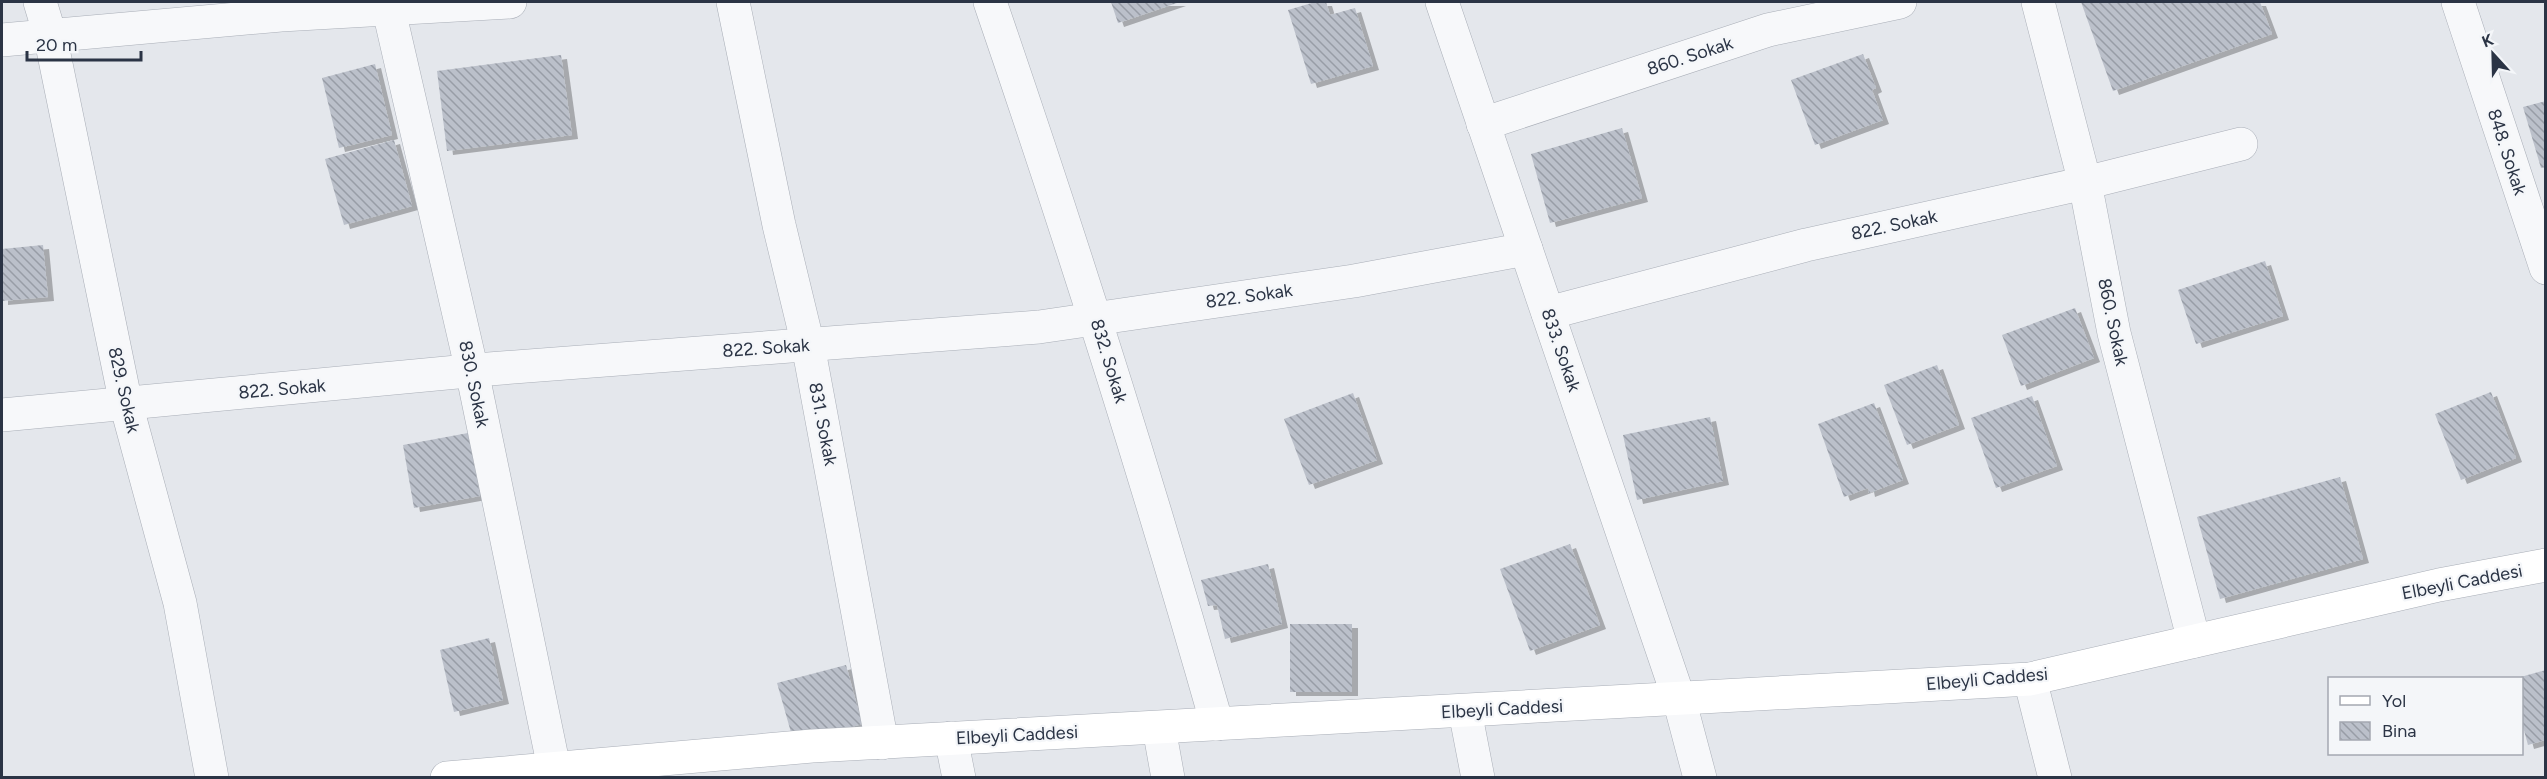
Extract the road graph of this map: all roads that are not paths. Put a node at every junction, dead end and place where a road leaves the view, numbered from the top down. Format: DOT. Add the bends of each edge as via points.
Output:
graph roads {
  1 [pos="40,2"];
  2 [pos="510,2"];
  3 [pos="733,2"];
  4 [pos="990,2"];
  5 [pos="1442,2"];
  6 [pos="1900,2"];
  7 [pos="2038,2"];
  8 [pos="2458,2"];
  9 [pos="388,5"];
  10 [pos="50,35"];
  11 [pos="2,40"];
  12 [pos="1483,124"];
  13 [pos="2241,144"];
  14 [pos="2085,183"];
  15 [pos="1526,249"];
  16 [pos="2546,268"];
  17 [pos="1548,313"];
  18 [pos="1096,318"];
  19 [pos="808,345"];
  20 [pos="472,371"];
  21 [pos="126,404"];
  22 [pos="2,415"];
  23 [pos="2546,565"];
  24 [pos="2194,641"];
  25 [pos="2030,678"];
  26 [pos="1678,699"];
  27 [pos="1465,711"];
  28 [pos="1217,724"];
  29 [pos="1159,728"];
  30 [pos="951,738"];
  31 [pos="882,742"];
  32 [pos="554,768"];
  33 [pos="212,777"];
  34 [pos="447,777"];
  35 [pos="959,777"];
  36 [pos="1168,777"];
  37 [pos="1478,777"];
  38 [pos="1700,777"];
  39 [pos="2055,777"];
  1 -- 10 [label="street, 829. Sokak"];
  2 -- 9 [label="street"];
  3 -- 19 [label="street, 831. Sokak"];
  4 -- 18 [label="street, 832. Sokak"];
  5 -- 12 [label="street, 833. Sokak"];
  6 -- 12 [label="street, 860. Sokak" via="1768,30"];
  7 -- 14 [label="street, 860. Sokak"];
  8 -- 16 [label="street, 848. Sokak"];
  9 -- 10 [label="street"];
  9 -- 20 [label="street, 830. Sokak"];
  10 -- 11 [label="street"];
  10 -- 21 [label="street, 829. Sokak"];
  12 -- 15 [label="street, 833. Sokak"];
  13 -- 14 [label="street, 822. Sokak"];
  14 -- 17 [label="street, 822. Sokak" via="1806,245"];
  14 -- 24 [label="street, 860. Sokak" via="2114,333"];
  15 -- 17 [label="street, 833. Sokak"];
  15 -- 18 [label="street, 822. Sokak" via="1354,281"];
  17 -- 26 [label="street, 833. Sokak"];
  18 -- 19 [label="street, 822. Sokak" via="1039,327"];
  18 -- 28 [label="street, 832. Sokak"];
  19 -- 20 [label="street, 822. Sokak"];
  19 -- 31 [label="street, 831. Sokak"];
  20 -- 21 [label="street, 822. Sokak"];
  20 -- 32 [label="street, 830. Sokak"];
  21 -- 22 [label="street, 822. Sokak"];
  21 -- 33 [label="street, 829. Sokak" via="180,603"];
  23 -- 24 [label="street, Elbeyli Caddesi" via="2439,585"];
  24 -- 25 [label="street, Elbeyli Caddesi"];
  25 -- 26 [label="street, Elbeyli Caddesi"];
  25 -- 39 [label="street"];
  26 -- 27 [label="street, Elbeyli Caddesi"];
  26 -- 38 [label="street, 833. Sokak"];
  27 -- 28 [label="street, Elbeyli Caddesi"];
  27 -- 37 [label="street"];
  28 -- 29 [label="street, Elbeyli Caddesi"];
  29 -- 30 [label="street, Elbeyli Caddesi"];
  29 -- 36 [label="street"];
  30 -- 31 [label="street, Elbeyli Caddesi"];
  30 -- 35 [label="street"];
  31 -- 32 [label="street, Elbeyli Caddesi"];
  32 -- 34 [label="street, Elbeyli Caddesi"];
}
